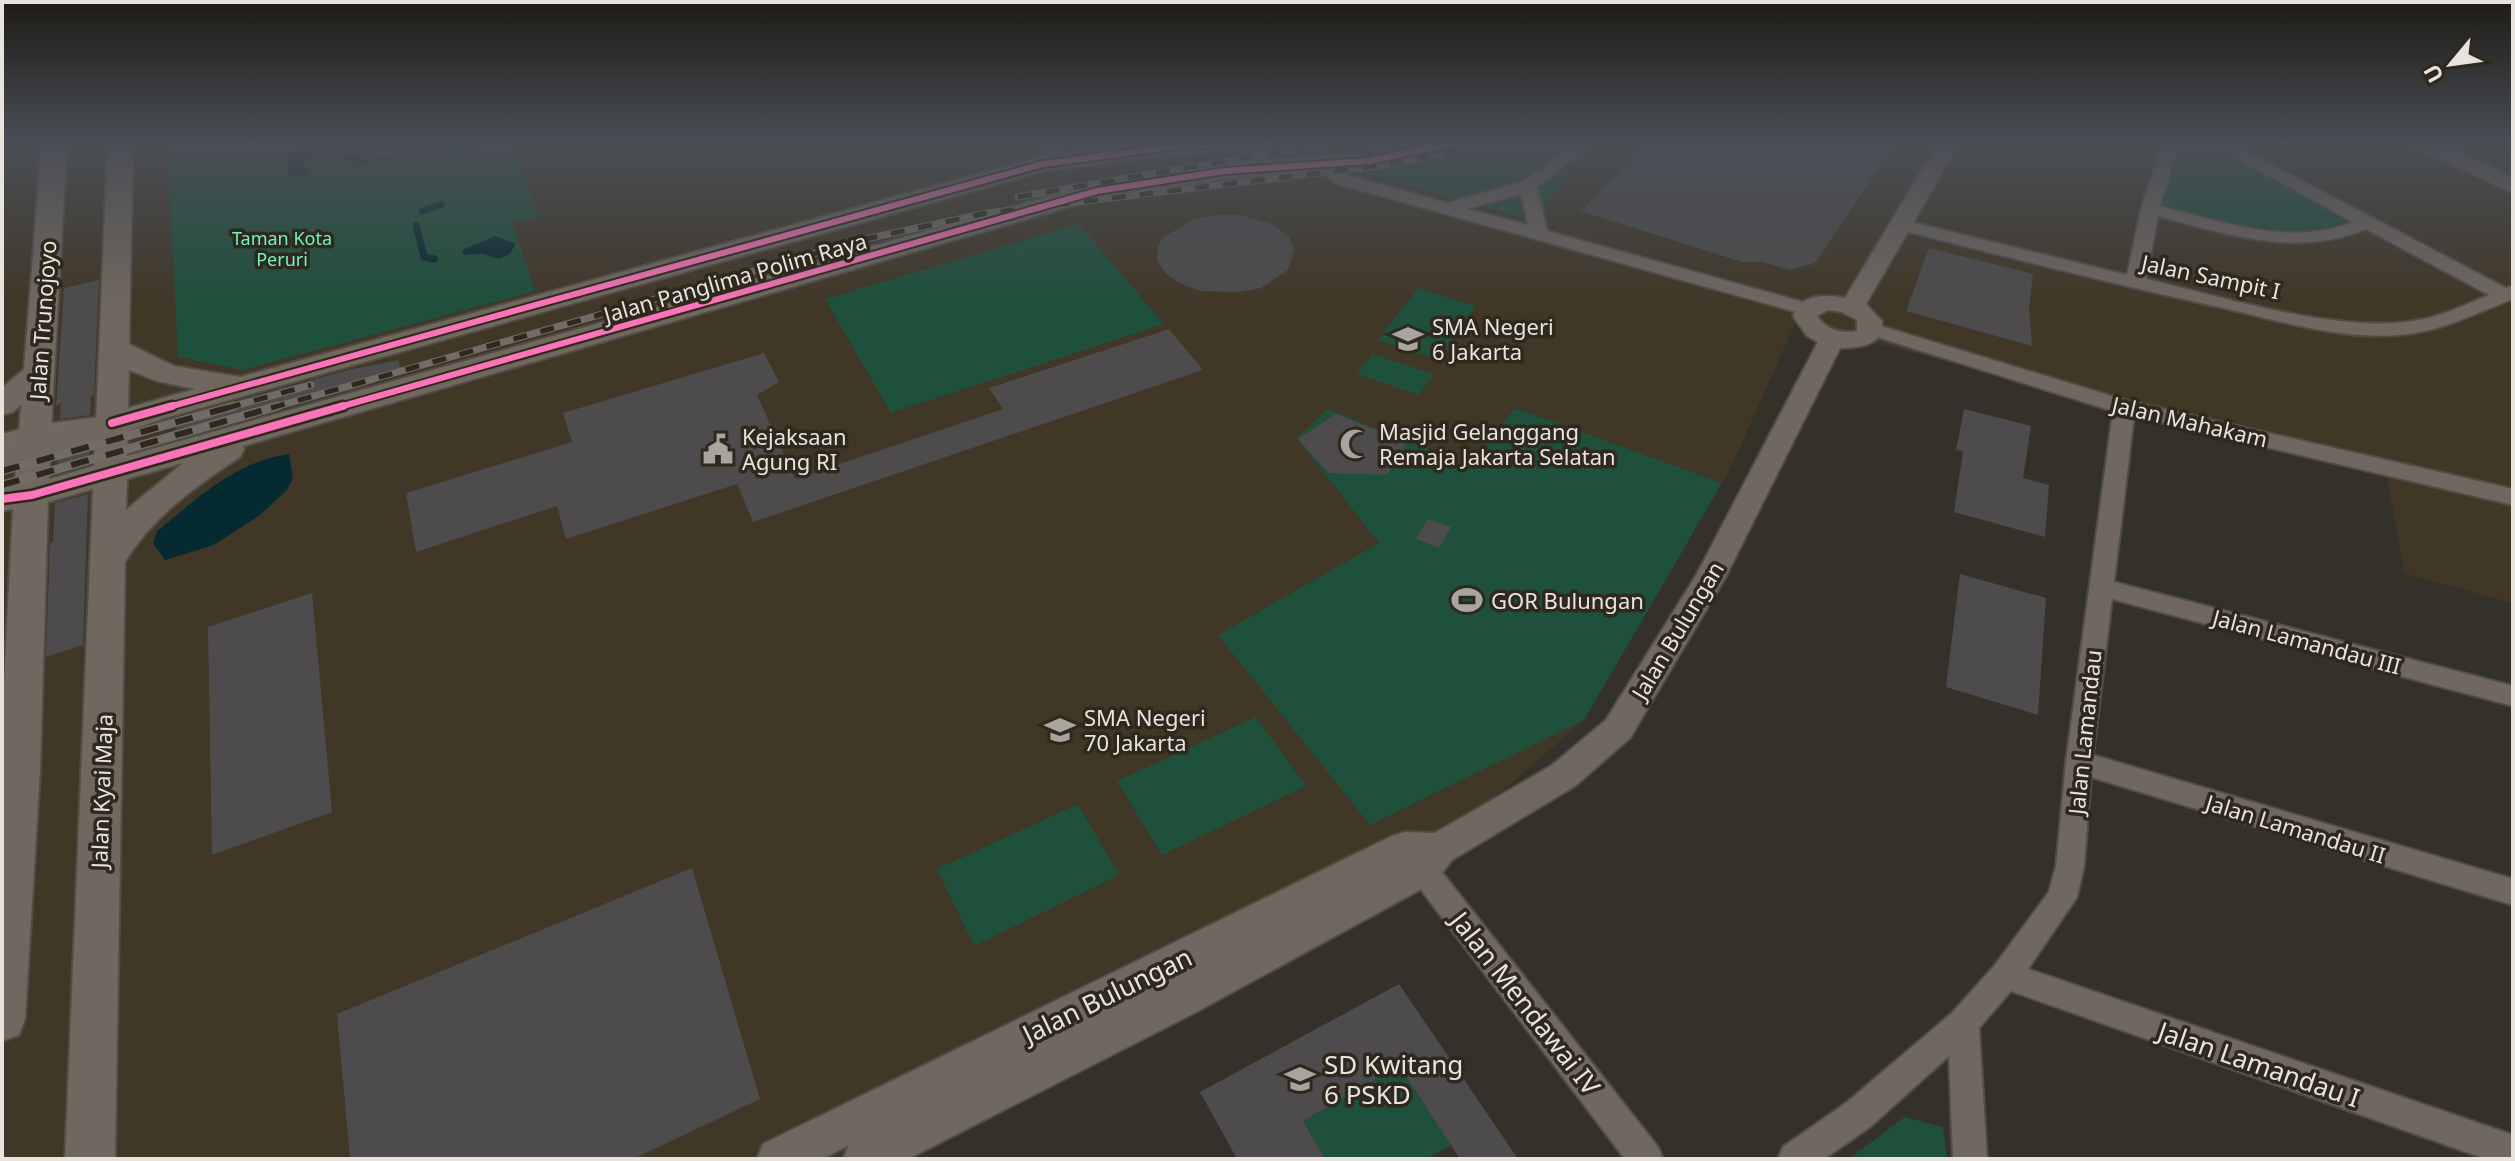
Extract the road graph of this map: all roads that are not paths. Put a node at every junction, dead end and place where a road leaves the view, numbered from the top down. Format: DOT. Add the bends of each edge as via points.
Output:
graph roads {
  1 [pos="50,196"];
  2 [pos="118,196"];
  3 [pos="901,196"];
  4 [pos="1079,196"];
  5 [pos="1401,196"];
  6 [pos="1492,196"];
  7 [pos="1530,196"];
  8 [pos="1916,196"];
  9 [pos="2154,196"];
  10 [pos="2316,196"];
  11 [pos="1446,209"];
  12 [pos="2150,209"];
  13 [pos="2366,223"];
  14 [pos="1899,224"];
  15 [pos="1539,236"];
  16 [pos="2135,284"];
  17 [pos="2509,294"];
  18 [pos="1852,307"];
  19 [pos="1807,309"];
  20 [pos="499,314"];
  21 [pos="1871,329"];
  22 [pos="1832,339"];
  23 [pos="114,347"];
  24 [pos="513,358"];
  25 [pos="39,372"];
  26 [pos="247,385"];
  27 [pos="2,405"];
  28 [pos="2124,407"];
  29 [pos="106,425"];
  30 [pos="257,432"];
  31 [pos="35,443"];
  32 [pos="2,444"];
  33 [pos="2,461"];
  34 [pos="112,471"];
  35 [pos="2513,497"];
  36 [pos="12,501"];
  37 [pos="108,561"];
  38 [pos="2101,587"];
  39 [pos="2513,696"];
  40 [pos="2079,762"];
  41 [pos="11,774"];
  42 [pos="1422,855"];
  43 [pos="2513,892"];
  44 [pos="2006,975"];
  45 [pos="2,1019"];
  46 [pos="1963,1023"];
  47 [pos="2513,1152"];
  48 [pos="90,1159"];
  49 [pos="778,1159"];
  50 [pos="864,1159"];
  51 [pos="1646,1159"];
  52 [pos="1795,1159"];
  53 [pos="1970,1159"];
  1 -- 25 [label="main road, Jalan Trunojoyo"];
  2 -- 23 [label="main road"];
  3 -- 20 [label="main road, Jalan Panglima Polim Raya"];
  4 -- 24 [label="main road, Jalan Panglima Polim Raya"];
  5 -- 11 [label="street"];
  6 -- 11 [label="street"];
  7 -- 15 [label="street"];
  8 -- 14 [label="street"];
  9 -- 12 [label="street"];
  10 -- 13 [label="street"];
  11 -- 15 [label="street"];
  12 -- 13 [label="street" via="2295,239 2328,236"];
  12 -- 16 [label="street"];
  13 -- 17 [label="street"];
  14 -- 16 [label="street, Jalan Sampit I"];
  14 -- 18 [label="street"];
  15 -- 19 [label="street"];
  16 -- 17 [label="street, Jalan Sampit I" via="2369,330 2448,319"];
  18 -- 19 [label="street" via="1826,302"];
  18 -- 21 [label="street" via="1871,321"];
  19 -- 22 [label="street" via="1808,325"];
  20 -- 24 [label="main road"];
  20 -- 26 [label="main road, Jalan Panglima Polim Raya"];
  21 -- 22 [label="street" via="1858,340"];
  21 -- 28 [label="street, Jalan Mahakam"];
  22 -- 42 [label="street, Jalan Bulungan" via="1710,578 1618,729 1563,776"];
  23 -- 26 [label="main road" via="137,366 178,378"];
  23 -- 29 [label="main road"];
  24 -- 30 [label="main road, Jalan Panglima Polim Raya"];
  25 -- 27 [label="main road"];
  25 -- 31 [label="main road, Jalan Trunojoyo"];
  26 -- 29 [label="main road, Jalan Panglima Polim Raya"];
  28 -- 35 [label="street, Jalan Mahakam"];
  28 -- 38 [label="street, Jalan Lamandau"];
  29 -- 31 [label="main road, Jalan Panglima Polim Raya"];
  29 -- 34 [label="main road, Jalan Kyai Maja"];
  30 -- 34 [label="main road, Jalan Panglima Polim Raya"];
  30 -- 37 [label="main road" via="139,515"];
  31 -- 32 [label="main road"];
  31 -- 33 [label="main road, Jalan Panglima Polim Raya"];
  31 -- 36 [label="main road"];
  34 -- 36 [label="main road, Jalan Panglima Polim Raya"];
  34 -- 37 [label="main road, Jalan Kyai Maja"];
  36 -- 41 [label="main road"];
  37 -- 48 [label="main road, Jalan Kyai Maja"];
  38 -- 39 [label="street, Jalan Lamandau III"];
  38 -- 40 [label="street, Jalan Lamandau"];
  40 -- 43 [label="street, Jalan Lamandau II"];
  40 -- 44 [label="street, Jalan Lamandau" via="2070,866 2062,897"];
  41 -- 45 [label="main road"];
  42 -- 49 [label="street, Jalan Bulungan"];
  42 -- 50 [label="street, Jalan Bulungan" via="1182,999"];
  42 -- 51 [label="street, Jalan Mendawai IV"];
  44 -- 46 [label="street, Jalan Lamandau"];
  44 -- 47 [label="street, Jalan Lamandau I"];
  46 -- 52 [label="street, Jalan Lamandau" via="1858,1115"];
  46 -- 53 [label="street"];
}
